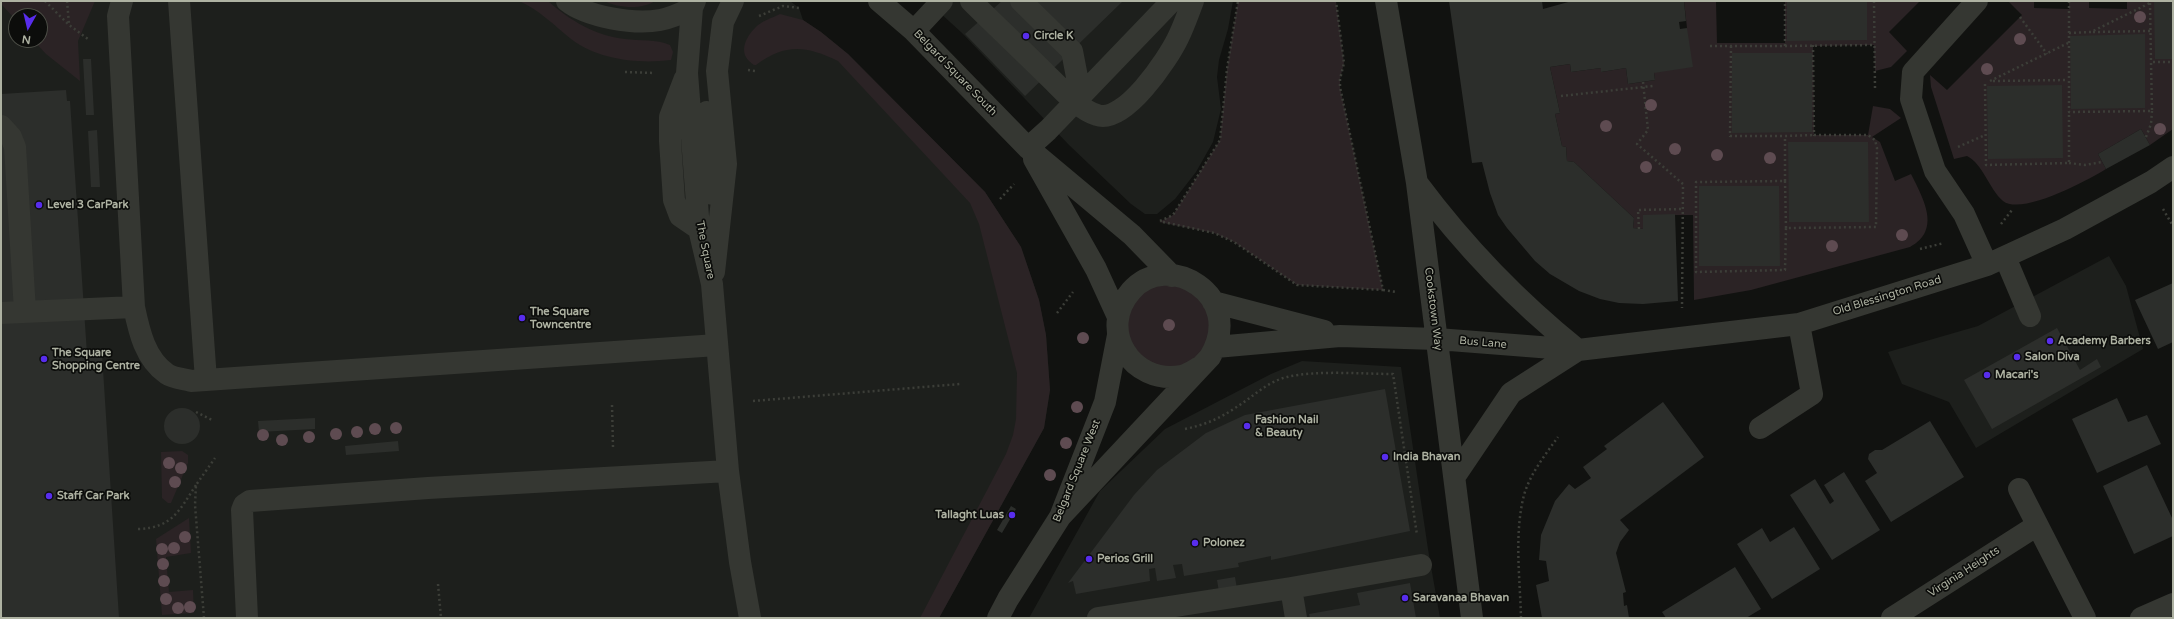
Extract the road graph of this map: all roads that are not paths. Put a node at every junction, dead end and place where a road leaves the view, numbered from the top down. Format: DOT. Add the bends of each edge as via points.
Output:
graph roads {
  1 [pos="122,1"];
  2 [pos="179,1"];
  3 [pos="567,1"];
  4 [pos="588,1"];
  5 [pos="733,1"];
  6 [pos="879,1"];
  7 [pos="942,1"];
  8 [pos="970,1"];
  9 [pos="1021,1"];
  10 [pos="1172,1"];
  11 [pos="1193,1"];
  12 [pos="1386,1"];
  13 [pos="1977,1"];
  14 [pos="694,5"];
  15 [pos="610,17"];
  16 [pos="914,31"];
  17 [pos="1074,101"];
  18 [pos="1,126"];
  19 [pos="1028,148"];
  20 [pos="2173,167"];
  21 [pos="1417,183"];
  22 [pos="1996,261"];
  23 [pos="1172,276"];
  24 [pos="712,284"];
  25 [pos="1213,302"];
  26 [pos="134,307"];
  27 [pos="25,311"];
  28 [pos="1,313"];
  29 [pos="2030,316"];
  30 [pos="1799,324"];
  31 [pos="1118,326"];
  32 [pos="1340,336"];
  33 [pos="1437,339"];
  34 [pos="717,345"];
  35 [pos="1216,347"];
  36 [pos="1578,350"];
  37 [pos="1198,368"];
  38 [pos="206,380"];
  39 [pos="1760,428"];
  40 [pos="728,471"];
  41 [pos="1455,476"];
  42 [pos="2019,489"];
  43 [pos="1060,517"];
  44 [pos="2036,526"];
  45 [pos="1421,565"];
  46 [pos="1291,588"];
  47 [pos="2173,604"];
  48 [pos="247,618"];
  49 [pos="750,618"];
  50 [pos="998,618"];
  51 [pos="1098,618"];
  52 [pos="1296,618"];
  53 [pos="1472,618"];
  54 [pos="1892,618"];
  55 [pos="2085,618"];
  56 [pos="2141,618"];
  1 -- 26 [label="street" via="118,16"];
  2 -- 38 [label="street"];
  3 -- 15 [label="street" via="587,13"];
  4 -- 15 [label="street"];
  5 -- 24 [label="street, The Square" via="724,22 717,71 726,164"];
  6 -- 16 [label="street, Belgard Square South"];
  7 -- 16 [label="street"];
  8 -- 17 [label="street"];
  9 -- 17 [label="street" via="1072,51 1077,77"];
  10 -- 17 [label="street"];
  11 -- 17 [label="street" via="1178,39 1128,106 1114,115 1097,116"];
  12 -- 21 [label="street, Cookstown Way"];
  13 -- 22 [label="street" via="1913,72 1911,99 1935,171"];
  14 -- 15 [label="street" via="674,16 659,20 639,21"];
  14 -- 24 [label="street, The Square" via="688,73 699,229"];
  16 -- 19 [label="street, Belgard Square South"];
  17 -- 19 [label="street"];
  18 -- 27 [label="street" via="11,137 15,147"];
  19 -- 23 [label="street, Belgard Square South" via="1132,235"];
  19 -- 31 [label="street, Belgard Square South" via="1096,269"];
  20 -- 22 [label="street, Old Blessington Road" via="2151,182 2065,229"];
  21 -- 33 [label="street, Cookstown Way"];
  21 -- 36 [label="street" via="1450,227 1498,280 1528,309"];
  22 -- 29 [label="street"];
  22 -- 30 [label="street, Old Blessington Road"];
  23 -- 25 [label="street" via="1183,277 1198,284 1211,296"];
  23 -- 31 [label="street" via="1157,277 1143,282 1131,291 1123,303"];
  24 -- 34 [label="street"];
  25 -- 32 [label="street, Bus Lane"];
  25 -- 35 [label="street" via="1218,311 1220,327"];
  26 -- 27 [label="street"];
  26 -- 38 [label="street" via="139,332 159,367 168,375 191,381"];
  27 -- 28 [label="street"];
  30 -- 36 [label="street, Old Blessington Road"];
  30 -- 39 [label="street" via="1812,394"];
  31 -- 37 [label="street" via="1124,352 1135,365 1151,374 1166,377 1183,376"];
  31 -- 43 [label="street, Belgard Square West" via="1105,402"];
  32 -- 33 [label="street, Bus Lane"];
  32 -- 35 [label="street, Bus Lane"];
  33 -- 36 [label="street, Bus Lane"];
  33 -- 41 [label="street, Cookstown Way"];
  34 -- 38 [label="street"];
  34 -- 40 [label="street"];
  35 -- 37 [label="street"];
  36 -- 41 [label="street" via="1511,393"];
  37 -- 43 [label="street"];
  40 -- 48 [label="street" via="256,500 244,505 242,519"];
  40 -- 49 [label="street"];
  41 -- 53 [label="street, Cookstown Way"];
  42 -- 44 [label="street"];
  43 -- 50 [label="street, Belgard Square West"];
  44 -- 54 [label="street, Virginia Heights"];
  44 -- 55 [label="street"];
  45 -- 46 [label="street"];
  46 -- 51 [label="street"];
  46 -- 52 [label="street"];
  47 -- 56 [label="street"];
}
